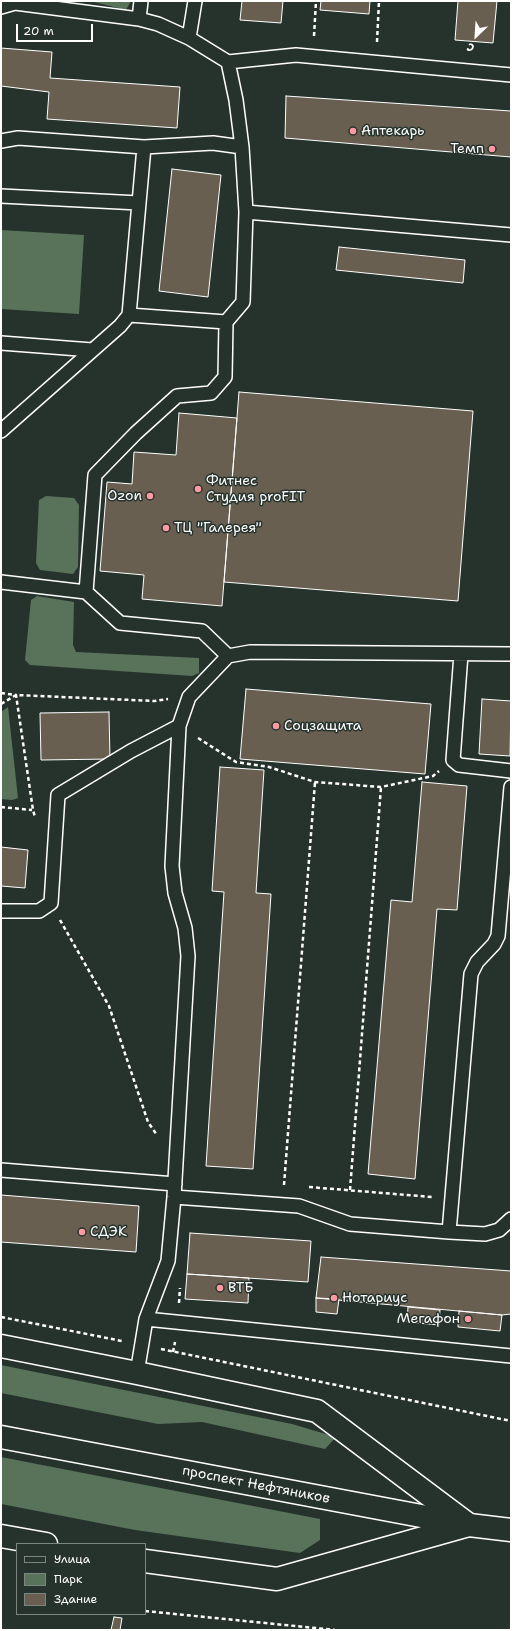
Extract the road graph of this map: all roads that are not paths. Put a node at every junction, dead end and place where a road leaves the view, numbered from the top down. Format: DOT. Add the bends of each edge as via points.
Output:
graph roads {
  1 [pos="141,1"];
  2 [pos="195,1"];
  3 [pos="16,2"];
  4 [pos="1,7"];
  5 [pos="139,19"];
  6 [pos="189,38"];
  7 [pos="228,62"];
  8 [pos="511,75"];
  9 [pos="1,141"];
  10 [pos="144,147"];
  11 [pos="242,147"];
  12 [pos="1,196"];
  13 [pos="139,203"];
  14 [pos="246,212"];
  15 [pos="511,235"];
  16 [pos="129,315"];
  17 [pos="226,322"];
  18 [pos="1,343"];
  19 [pos="92,350"];
  20 [pos="1,431"];
  21 [pos="1,582"];
  22 [pos="86,592"];
  23 [pos="461,654"];
  24 [pos="511,654"];
  25 [pos="228,656"];
  26 [pos="179,726"];
  27 [pos="511,770"];
  28 [pos="511,787"];
  29 [pos="1,911"];
  30 [pos="1,1170"];
  31 [pos="175,1184"];
  32 [pos="174,1197"];
  33 [pos="511,1219"];
  34 [pos="449,1232"];
  35 [pos="146,1319"];
  36 [pos="1,1346"];
  37 [pos="511,1356"];
  38 [pos="137,1373"];
  39 [pos="1,1437"];
  40 [pos="469,1525"];
  41 [pos="511,1530"];
  42 [pos="1,1536"];
  43 [pos="40,1543"];
  44 [pos="146,1560"];
  1 -- 5 [label="lane"];
  2 -- 6 [label="lane"];
  3 -- 4 [label="lane"];
  3 -- 5 [label="lane"];
  5 -- 6 [label="lane" via="158,24"];
  6 -- 7 [label="lane"];
  7 -- 8 [label="lane" via="296,55"];
  7 -- 11 [label="lane"];
  9 -- 10 [label="lane" via="18,138"];
  10 -- 11 [label="lane" via="213,143"];
  10 -- 13 [label="lane"];
  11 -- 14 [label="lane"];
  12 -- 13 [label="lane"];
  13 -- 16 [label="lane"];
  14 -- 15 [label="lane"];
  14 -- 17 [label="lane" via="243,302"];
  16 -- 17 [label="lane"];
  16 -- 19 [label="lane"];
  17 -- 22 [label="lane" via="225,377 221,382 212,392 177,396 95,475"];
  18 -- 19 [label="lane"];
  19 -- 20 [label="lane"];
  21 -- 22 [label="lane"];
  22 -- 25 [label="lane" via="120,623 202,631"];
  23 -- 24 [label="lane"];
  23 -- 25 [label="lane" via="250,652"];
  23 -- 27 [label="lane" via="454,760 460,765"];
  25 -- 26 [label="lane" via="189,697"];
  26 -- 29 [label="lane" via="131,751 58,795 51,903 39,910"];
  26 -- 31 [label="lane" via="172,866 188,956"];
  28 -- 34 [label="lane" via="498,936 477,962 471,974"];
  30 -- 31 [label="lane"];
  31 -- 32 [label="lane"];
  32 -- 34 [label="lane" via="299,1206 350,1224"];
  32 -- 35 [label="lane" via="168,1261"];
  33 -- 34 [label="lane" via="499,1230 485,1234"];
  35 -- 37 [label="lane"];
  35 -- 38 [label="lane"];
  36 -- 38 [label="street"];
  38 -- 40 [label="street" via="317,1411"];
  39 -- 40 [label="street, проспект Нефтяников"];
  40 -- 41 [label="street, проспект Нефтяников"];
  40 -- 44 [label="street" via="277,1579"];
  42 -- 43 [label="street"];
}
